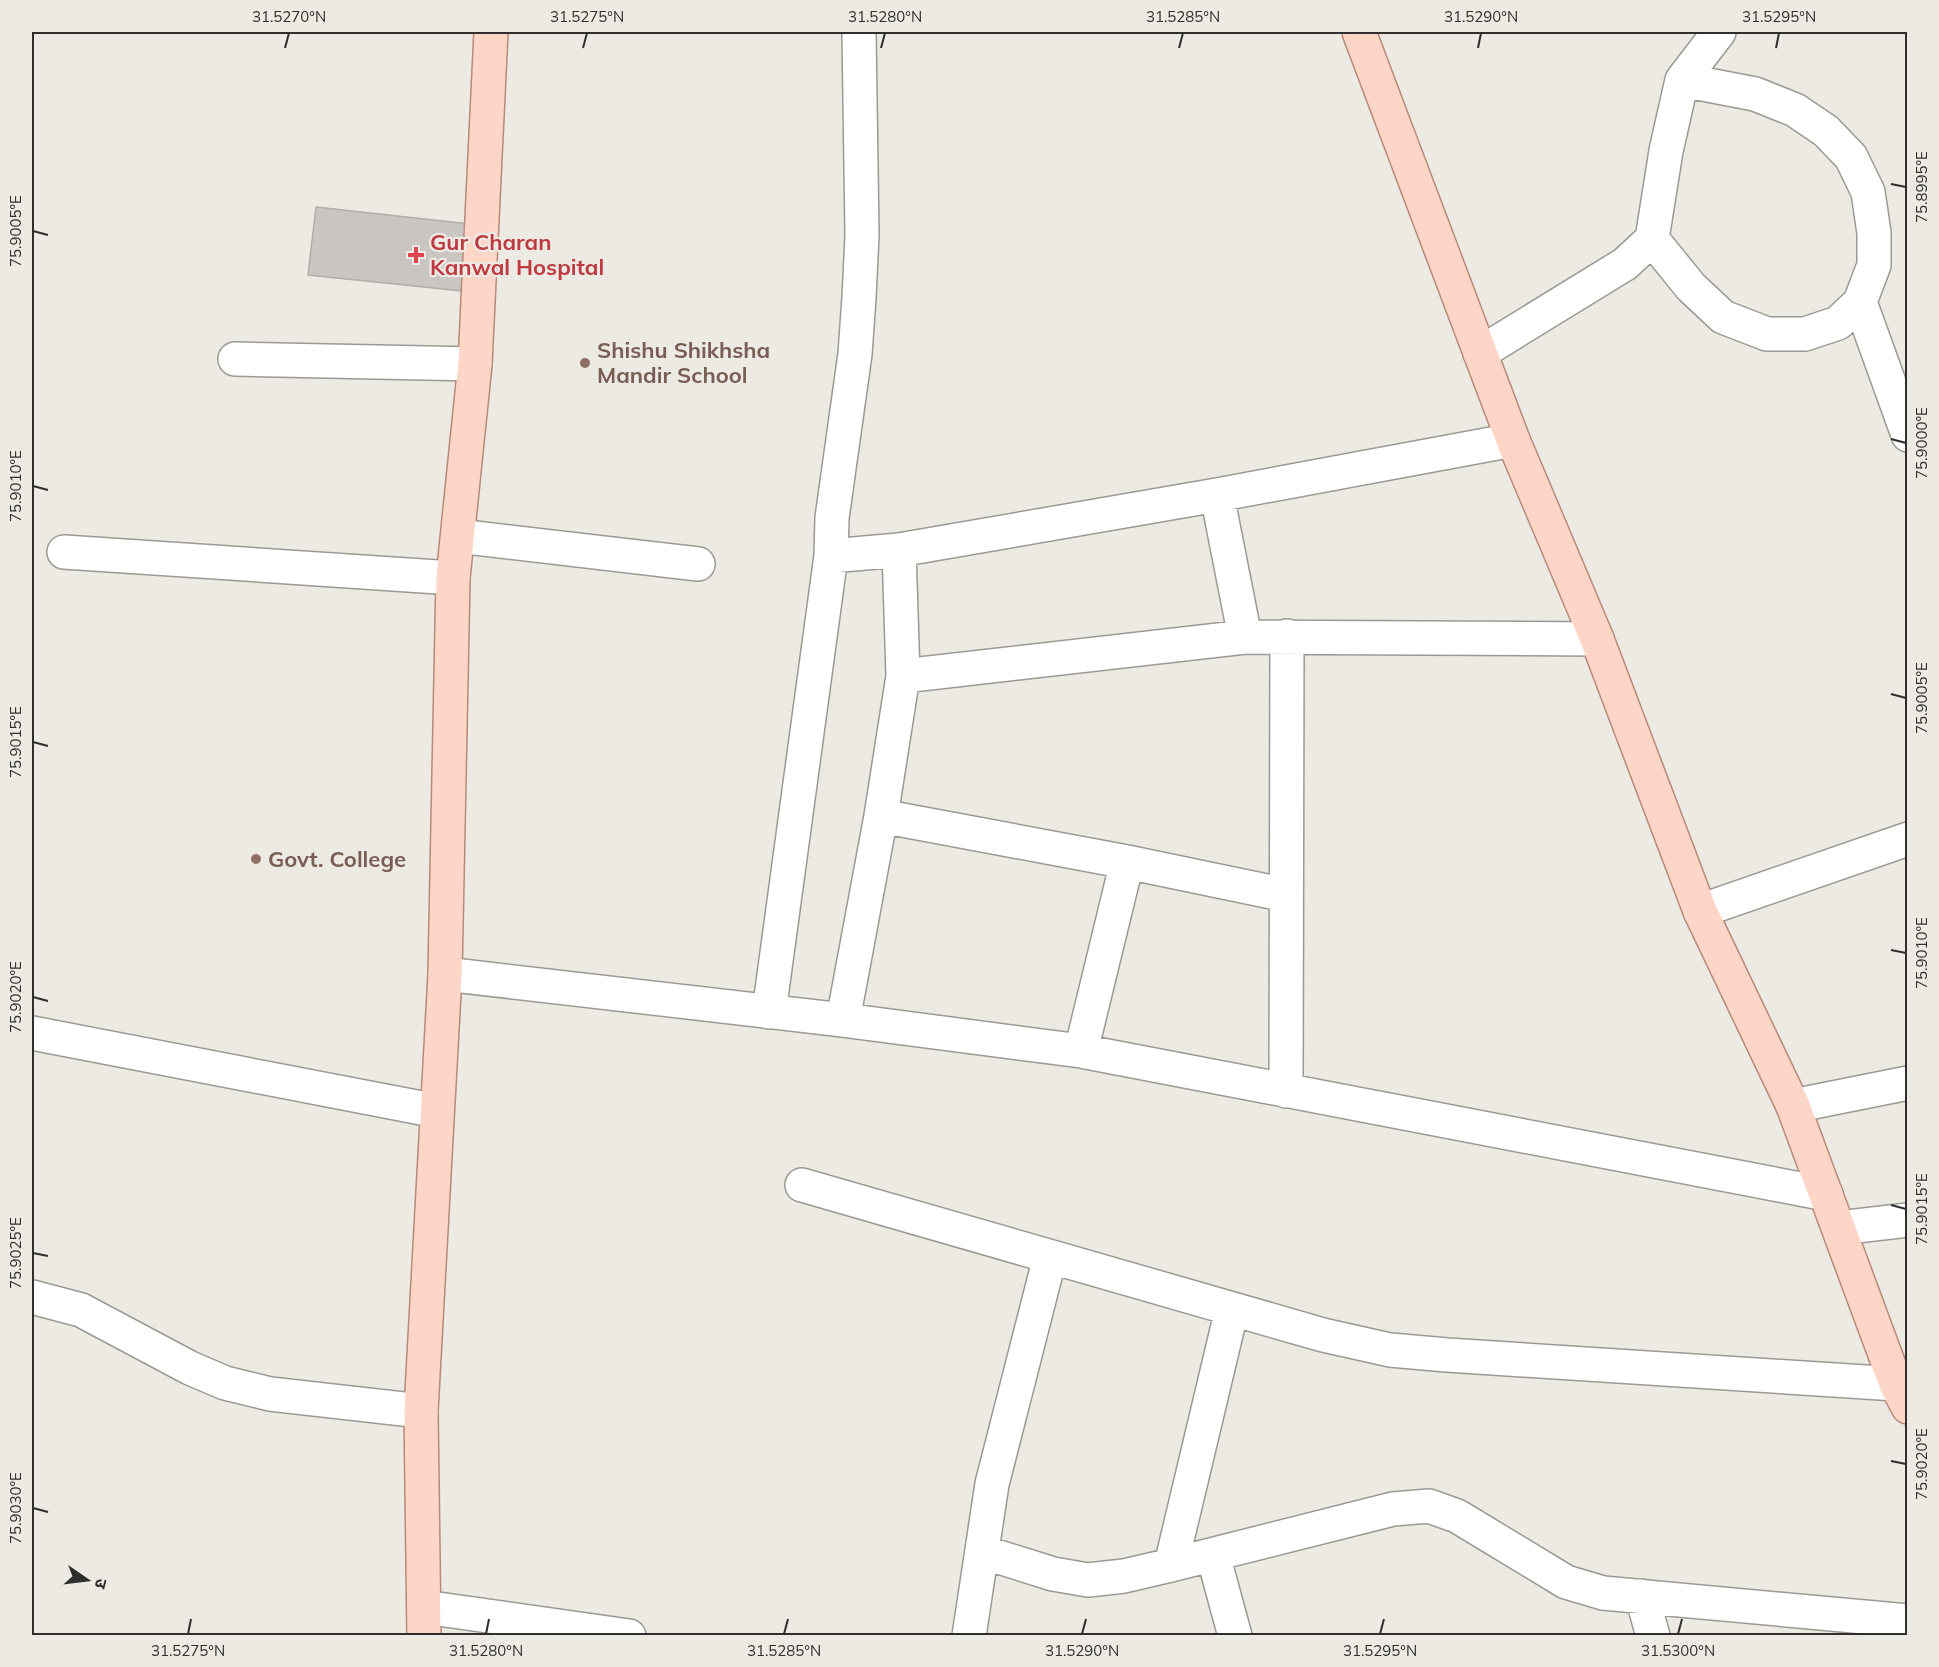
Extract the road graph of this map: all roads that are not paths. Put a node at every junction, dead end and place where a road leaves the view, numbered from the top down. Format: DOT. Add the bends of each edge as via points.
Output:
graph roads {
  1 [pos="491,32"];
  2 [pos="859,32"];
  3 [pos="1359,32"];
  4 [pos="1719,32"];
  5 [pos="1682,80"];
  6 [pos="1652,239"];
  7 [pos="1860,302"];
  8 [pos="1480,353"];
  9 [pos="235,359"];
  10 [pos="475,364"];
  11 [pos="1908,435"];
  12 [pos="1514,440"];
  13 [pos="1217,495"];
  14 [pos="458,536"];
  15 [pos="898,550"];
  16 [pos="64,552"];
  17 [pos="831,556"];
  18 [pos="698,564"];
  19 [pos="453,578"];
  20 [pos="1287,636"];
  21 [pos="1245,637"];
  22 [pos="1597,639"];
  23 [pos="903,676"];
  24 [pos="881,816"];
  25 [pos="1908,839"];
  26 [pos="1127,862"];
  27 [pos="1286,895"];
  28 [pos="1700,911"];
  29 [pos="445,974"];
  30 [pos="769,1012"];
  31 [pos="843,1020"];
  32 [pos="32,1033"];
  33 [pos="1081,1051"];
  34 [pos="1908,1083"];
  35 [pos="1286,1091"];
  36 [pos="1793,1106"];
  37 [pos="437,1111"];
  38 [pos="802,1185"];
  39 [pos="1826,1194"];
  40 [pos="1908,1221"];
  41 [pos="1839,1228"];
  42 [pos="1050,1257"];
  43 [pos="32,1297"];
  44 [pos="1232,1309"];
  45 [pos="1902,1395"];
  46 [pos="422,1411"];
  47 [pos="983,1552"];
  48 [pos="1213,1555"];
  49 [pos="1171,1565"];
  50 [pos="1642,1596"];
  51 [pos="424,1621"];
  52 [pos="1908,1621"];
  53 [pos="629,1635"];
  54 [pos="969,1635"];
  55 [pos="1235,1635"];
  56 [pos="1653,1635"];
  1 -- 10 [label="main road"];
  2 -- 17 [label="street" via="859,298 832,518"];
  3 -- 8 [label="main road"];
  4 -- 5 [label="street"];
  5 -- 6 [label="street"];
  5 -- 7 [label="street" via="1755,94 1795,110 1826,131 1851,157 1868,192 1874,233 1874,265"];
  6 -- 7 [label="street" via="1690,287 1723,317 1767,334 1804,334 1838,323"];
  6 -- 8 [label="street" via="1625,264"];
  7 -- 11 [label="street"];
  8 -- 12 [label="main road"];
  9 -- 10 [label="street"];
  10 -- 14 [label="main road"];
  12 -- 13 [label="street"];
  12 -- 22 [label="main road"];
  13 -- 15 [label="street"];
  13 -- 21 [label="street"];
  14 -- 18 [label="street"];
  14 -- 19 [label="main road"];
  15 -- 17 [label="street"];
  15 -- 23 [label="street"];
  16 -- 19 [label="street"];
  17 -- 30 [label="street"];
  19 -- 29 [label="main road"];
  20 -- 21 [label="street"];
  20 -- 22 [label="street"];
  20 -- 27 [label="street"];
  21 -- 23 [label="street"];
  22 -- 28 [label="main road"];
  23 -- 24 [label="street"];
  24 -- 26 [label="street"];
  24 -- 31 [label="street"];
  25 -- 28 [label="street"];
  26 -- 27 [label="street"];
  26 -- 33 [label="street"];
  27 -- 35 [label="street"];
  28 -- 36 [label="main road"];
  29 -- 30 [label="street"];
  29 -- 37 [label="main road"];
  30 -- 31 [label="street"];
  31 -- 33 [label="street"];
  32 -- 37 [label="street"];
  33 -- 35 [label="street"];
  34 -- 36 [label="street"];
  35 -- 39 [label="street"];
  36 -- 39 [label="main road"];
  37 -- 46 [label="main road"];
  38 -- 42 [label="street"];
  39 -- 41 [label="main road"];
  40 -- 41 [label="street"];
  41 -- 45 [label="main road"];
  42 -- 44 [label="street"];
  42 -- 47 [label="street" via="992,1484"];
  43 -- 46 [label="street" via="81,1310 225,1383 270,1394"];
  44 -- 45 [label="street" via="1390,1350"];
  44 -- 49 [label="street"];
  46 -- 51 [label="main road"];
  47 -- 49 [label="street" via="1053,1574 1088,1580"];
  47 -- 54 [label="street"];
  48 -- 49 [label="street"];
  48 -- 50 [label="street" via="1393,1509 1429,1506 1457,1516 1566,1582 1603,1593"];
  48 -- 55 [label="street"];
  50 -- 52 [label="street"];
  50 -- 56 [label="street"];
  51 -- 53 [label="street"];
}
